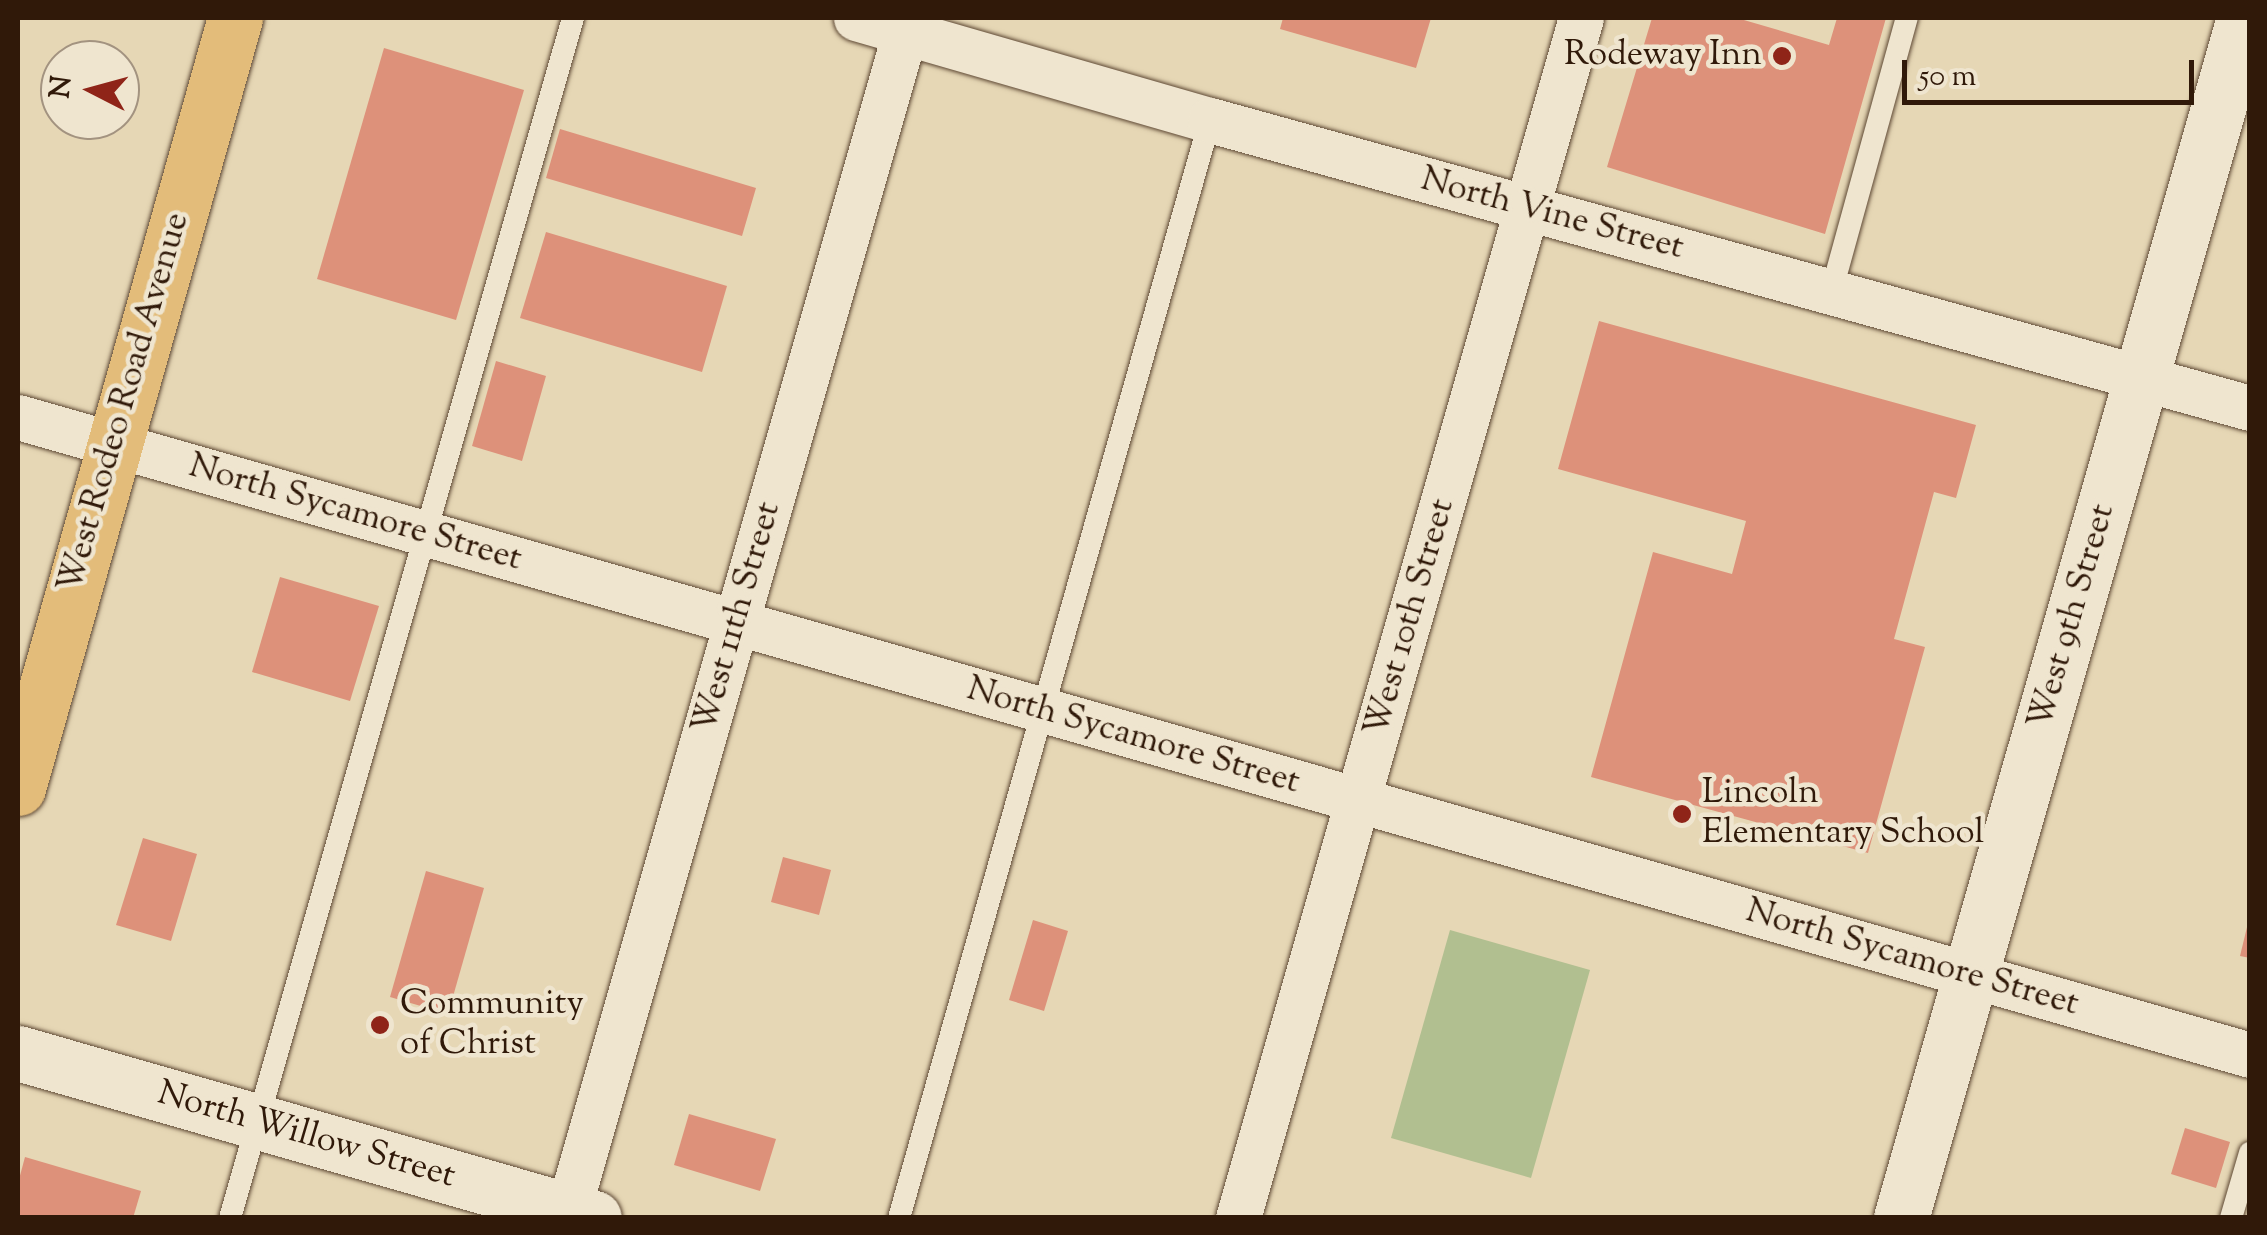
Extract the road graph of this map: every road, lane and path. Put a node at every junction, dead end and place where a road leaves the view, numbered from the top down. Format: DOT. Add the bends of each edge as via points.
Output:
graph roads {
  1 [pos="234,18"];
  2 [pos="573,18"];
  3 [pos="856,18"];
  4 [pos="1581,18"];
  5 [pos="1907,18"];
  6 [pos="2244,18"];
  7 [pos="907,25"];
  8 [pos="1210,120"];
  9 [pos="1528,208"];
  10 [pos="1831,292"];
  11 [pos="2141,378"];
  12 [pos="2250,408"];
  13 [pos="18,417"];
  14 [pos="112,444"];
  15 [pos="425,533"];
  16 [pos="736,624"];
  17 [pos="1044,712"];
  18 [pos="18,788"];
  19 [pos="1358,802"];
  20 [pos="1970,976"];
  21 [pos="18,1053"];
  22 [pos="2250,1055"];
  23 [pos="257,1122"];
  24 [pos="2250,1153"];
  25 [pos="576,1215"];
  26 [pos="230,1218"];
  27 [pos="899,1218"];
  28 [pos="1238,1218"];
  29 [pos="1902,1218"];
  30 [pos="2231,1218"];
  1 -- 14 [label="main road, West Rodeo Road Avenue"];
  2 -- 15 [label="lane"];
  3 -- 7 [label="street, North Vine Street"];
  4 -- 9 [label="street, West 10th Street"];
  5 -- 10 [label="lane"];
  6 -- 11 [label="street, West 9th Street"];
  7 -- 8 [label="street, North Vine Street"];
  7 -- 16 [label="street, West 11th Street"];
  8 -- 9 [label="street, North Vine Street"];
  8 -- 17 [label="lane"];
  9 -- 10 [label="street, North Vine Street"];
  9 -- 19 [label="street, West 10th Street"];
  10 -- 11 [label="street, North Vine Street"];
  11 -- 12 [label="street, North Vine Street"];
  11 -- 20 [label="street, West 9th Street"];
  13 -- 14 [label="street, North Sycamore Street"];
  14 -- 15 [label="street, North Sycamore Street"];
  14 -- 18 [label="main road, West Rodeo Road Avenue"];
  15 -- 16 [label="street, North Sycamore Street"];
  15 -- 23 [label="lane"];
  16 -- 17 [label="street, North Sycamore Street"];
  16 -- 25 [label="street, West 11th Street"];
  17 -- 19 [label="street, North Sycamore Street"];
  17 -- 27 [label="lane"];
  19 -- 20 [label="street, North Sycamore Street"];
  19 -- 28 [label="street, West 10th Street"];
  20 -- 22 [label="street, North Sycamore Street"];
  20 -- 29 [label="street, West 9th Street"];
  21 -- 23 [label="street, North Willow Street"];
  23 -- 25 [label="street, North Willow Street"];
  23 -- 26 [label="lane"];
  24 -- 30 [label="lane"];
}
